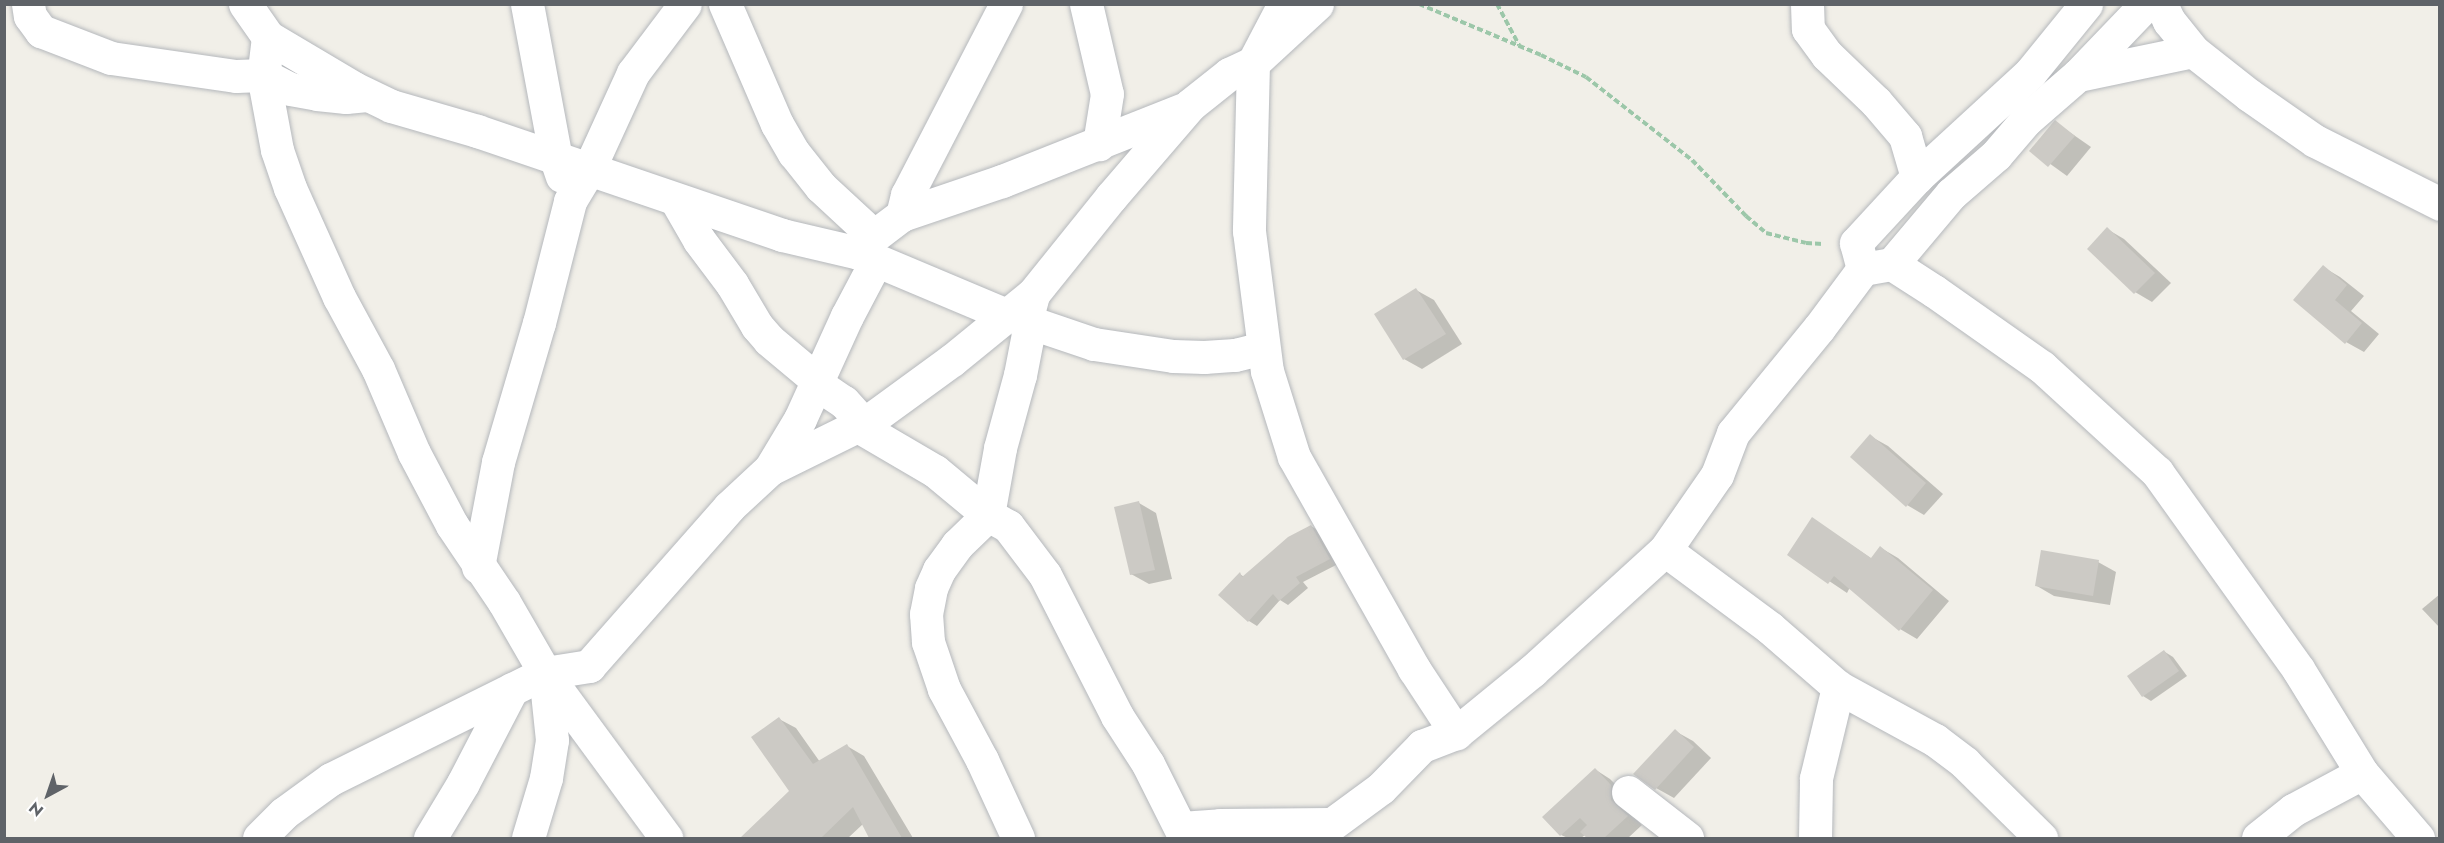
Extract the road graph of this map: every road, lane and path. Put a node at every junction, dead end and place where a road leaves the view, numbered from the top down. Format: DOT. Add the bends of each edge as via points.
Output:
graph roads {
  1 [pos="28,4"];
  2 [pos="245,4"];
  3 [pos="527,4"];
  4 [pos="685,4"];
  5 [pos="725,4"];
  6 [pos="1006,4"];
  7 [pos="1086,4"];
  8 [pos="1284,4"];
  9 [pos="1317,4"];
  10 [pos="1419,4"];
  11 [pos="1497,4"];
  12 [pos="1807,4"];
  13 [pos="2086,4"];
  14 [pos="2146,4"];
  15 [pos="2161,4"];
  16 [pos="268,37"];
  17 [pos="1519,46"];
  18 [pos="2193,51"];
  19 [pos="1253,63"];
  20 [pos="263,75"];
  21 [pos="2078,75"];
  22 [pos="372,94"];
  23 [pos="1190,105"];
  24 [pos="1099,144"];
  25 [pos="556,159"];
  26 [pos="589,169"];
  27 [pos="1917,177"];
  28 [pos="676,200"];
  29 [pos="570,201"];
  30 [pos="2439,204"];
  31 [pos="902,215"];
  32 [pos="870,250"];
  33 [pos="1870,259"];
  34 [pos="1023,310"];
  35 [pos="1263,348"];
  36 [pos="818,383"];
  37 [pos="860,424"];
  38 [pos="770,469"];
  39 [pos="988,515"];
  40 [pos="1665,550"];
  41 [pos="478,567"];
  42 [pos="545,673"];
  43 [pos="1838,687"];
  44 [pos="512,689"];
  45 [pos="1456,733"];
  46 [pos="2362,773"];
  47 [pos="1628,792"];
  48 [pos="1321,831"];
  49 [pos="1183,833"];
  50 [pos="259,838"];
  51 [pos="430,838"];
  52 [pos="528,838"];
  53 [pos="666,838"];
  54 [pos="1018,838"];
  55 [pos="1687,838"];
  56 [pos="1815,838"];
  57 [pos="2041,838"];
  58 [pos="2258,838"];
  59 [pos="2418,838"];
  1 -- 20 [label="street" via="30,16 40,31 111,58 236,76"];
  2 -- 16 [label="street"];
  3 -- 25 [label="street"];
  4 -- 26 [label="street" via="633,73"];
  5 -- 32 [label="street" via="777,124 794,153"];
  6 -- 31 [label="street" via="907,195"];
  7 -- 24 [label="street" via="1107,94"];
  8 -- 19 [label="street"];
  9 -- 19 [label="street"];
  10 -- 17 [label="path"];
  11 -- 17 [label="path"];
  12 -- 27 [label="street" via="1808,29 1827,55 1905,136"];
  13 -- 27 [label="street" via="2030,73"];
  14 -- 21 [label="street"];
  15 -- 18 [label="street"];
  16 -- 20 [label="street"];
  16 -- 22 [label="street" via="354,88"];
  17 -- 33 [label="path" via="1586,77 1692,160 1766,233"];
  18 -- 21 [label="street"];
  18 -- 30 [label="street" via="2315,141"];
  19 -- 23 [label="street" via="1229,74"];
  19 -- 35 [label="street" via="1249,231"];
  20 -- 22 [label="street" via="290,89 346,97"];
  20 -- 41 [label="street" via="277,150 307,228 378,369 414,453"];
  21 -- 33 [label="street" via="2026,120 1996,155"];
  22 -- 25 [label="street" via="391,106"];
  23 -- 24 [label="street"];
  23 -- 34 [label="street" via="1111,197"];
  24 -- 31 [label="street"];
  25 -- 26 [label="street"];
  25 -- 29 [label="street"];
  26 -- 28 [label="street"];
  26 -- 29 [label="street"];
  27 -- 33 [label="street"];
  28 -- 32 [label="street" via="782,235"];
  28 -- 36 [label="street" via="757,326"];
  29 -- 41 [label="street" via="498,462"];
  31 -- 32 [label="street"];
  32 -- 34 [label="street"];
  32 -- 36 [label="street"];
  33 -- 40 [label="street" via="1733,433 1717,476"];
  33 -- 46 [label="street" via="1934,291 2042,367 2157,472 2298,669"];
  34 -- 35 [label="street" via="1094,344 1204,357"];
  34 -- 37 [label="street"];
  34 -- 39 [label="street" via="1028,334"];
  35 -- 45 [label="street" via="1294,457 1414,669"];
  36 -- 37 [label="street" via="844,402"];
  36 -- 38 [label="street"];
  37 -- 38 [label="street"];
  37 -- 39 [label="street" via="935,471"];
  38 -- 42 [label="street" via="729,507 588,666"];
  39 -- 49 [label="street" via="1008,526 1045,575 1116,716 1148,764"];
  39 -- 54 [label="street" via="957,545 939,570 926,614 928,642 944,689"];
  40 -- 43 [label="street" via="1770,628"];
  40 -- 45 [label="street"];
  41 -- 42 [label="street" via="504,602"];
  42 -- 44 [label="street"];
  42 -- 52 [label="street" via="552,740"];
  42 -- 53 [label="street"];
  43 -- 56 [label="street" via="1816,778"];
  43 -- 57 [label="street" via="1935,740 1965,763"];
  44 -- 50 [label="street" via="331,779 284,813"];
  44 -- 51 [label="street"];
  45 -- 48 [label="street" via="1422,746 1381,788"];
  46 -- 58 [label="street" via="2293,810"];
  46 -- 59 [label="street"];
  47 -- 55 [label="street"];
  48 -- 49 [label="street" via="1220,825"];
}
